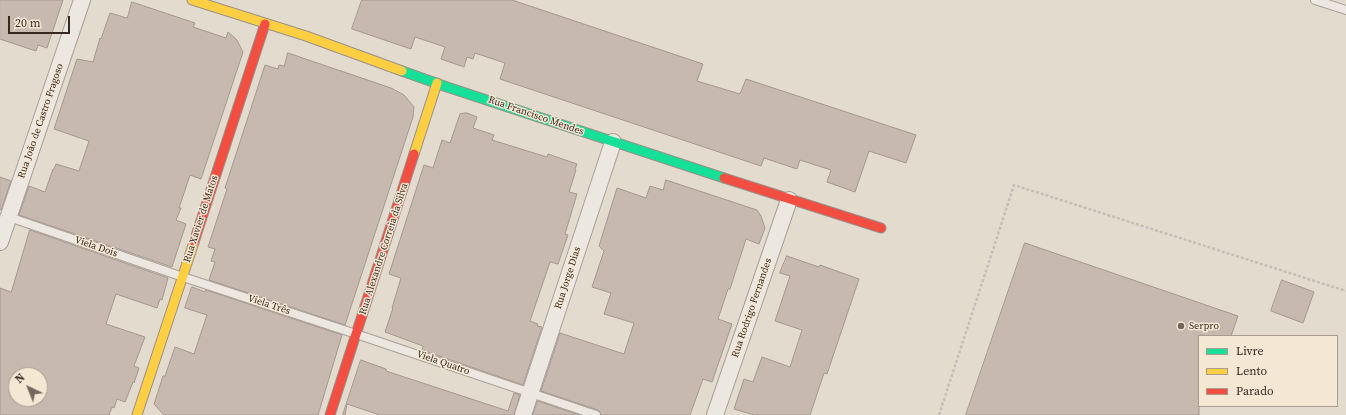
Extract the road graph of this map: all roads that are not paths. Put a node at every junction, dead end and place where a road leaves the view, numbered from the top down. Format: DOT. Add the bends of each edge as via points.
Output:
graph roads {
  1 [pos="82,0"];
  2 [pos="192,0"];
  3 [pos="1315,0"];
  4 [pos="1346,10"];
  5 [pos="265,24"];
  6 [pos="437,83"];
  7 [pos="613,142"];
  8 [pos="790,200"];
  9 [pos="9,217"];
  10 [pos="881,228"];
  11 [pos="0,242"];
  12 [pos="182,277"];
  13 [pos="356,334"];
  14 [pos="530,393"];
  15 [pos="137,415"];
  16 [pos="330,415"];
  17 [pos="523,415"];
  18 [pos="596,415"];
  19 [pos="715,415"];
  1 -- 9 [label="street, Rua João de Castro Fragoso"];
  2 -- 5 [label="street, Rua Francisco Mendes"];
  3 -- 4 [label="lane"];
  5 -- 6 [label="street, Rua Francisco Mendes"];
  5 -- 12 [label="street, Rua Xavier de Matos"];
  6 -- 7 [label="street, Rua Francisco Mendes"];
  6 -- 13 [label="street, Rua Alexandre Correia da Silva"];
  7 -- 8 [label="street, Rua Francisco Mendes"];
  7 -- 14 [label="street, Rua Jorge Dias"];
  8 -- 10 [label="street, Rua Francisco Mendes"];
  8 -- 19 [label="street, Rua Rodrigo Fernandes"];
  9 -- 11 [label="street, Rua João de Castro Fragoso"];
  9 -- 12 [label="lane, Viela Dois"];
  12 -- 13 [label="lane, Viela Três"];
  12 -- 15 [label="street, Rua Xavier de Matos"];
  13 -- 14 [label="lane, Viela Quatro"];
  13 -- 16 [label="street, Rua Alexandre Correia da Silva"];
  14 -- 17 [label="street, Rua Jorge Dias"];
  14 -- 18 [label="lane, Viela Quatro"];
}
